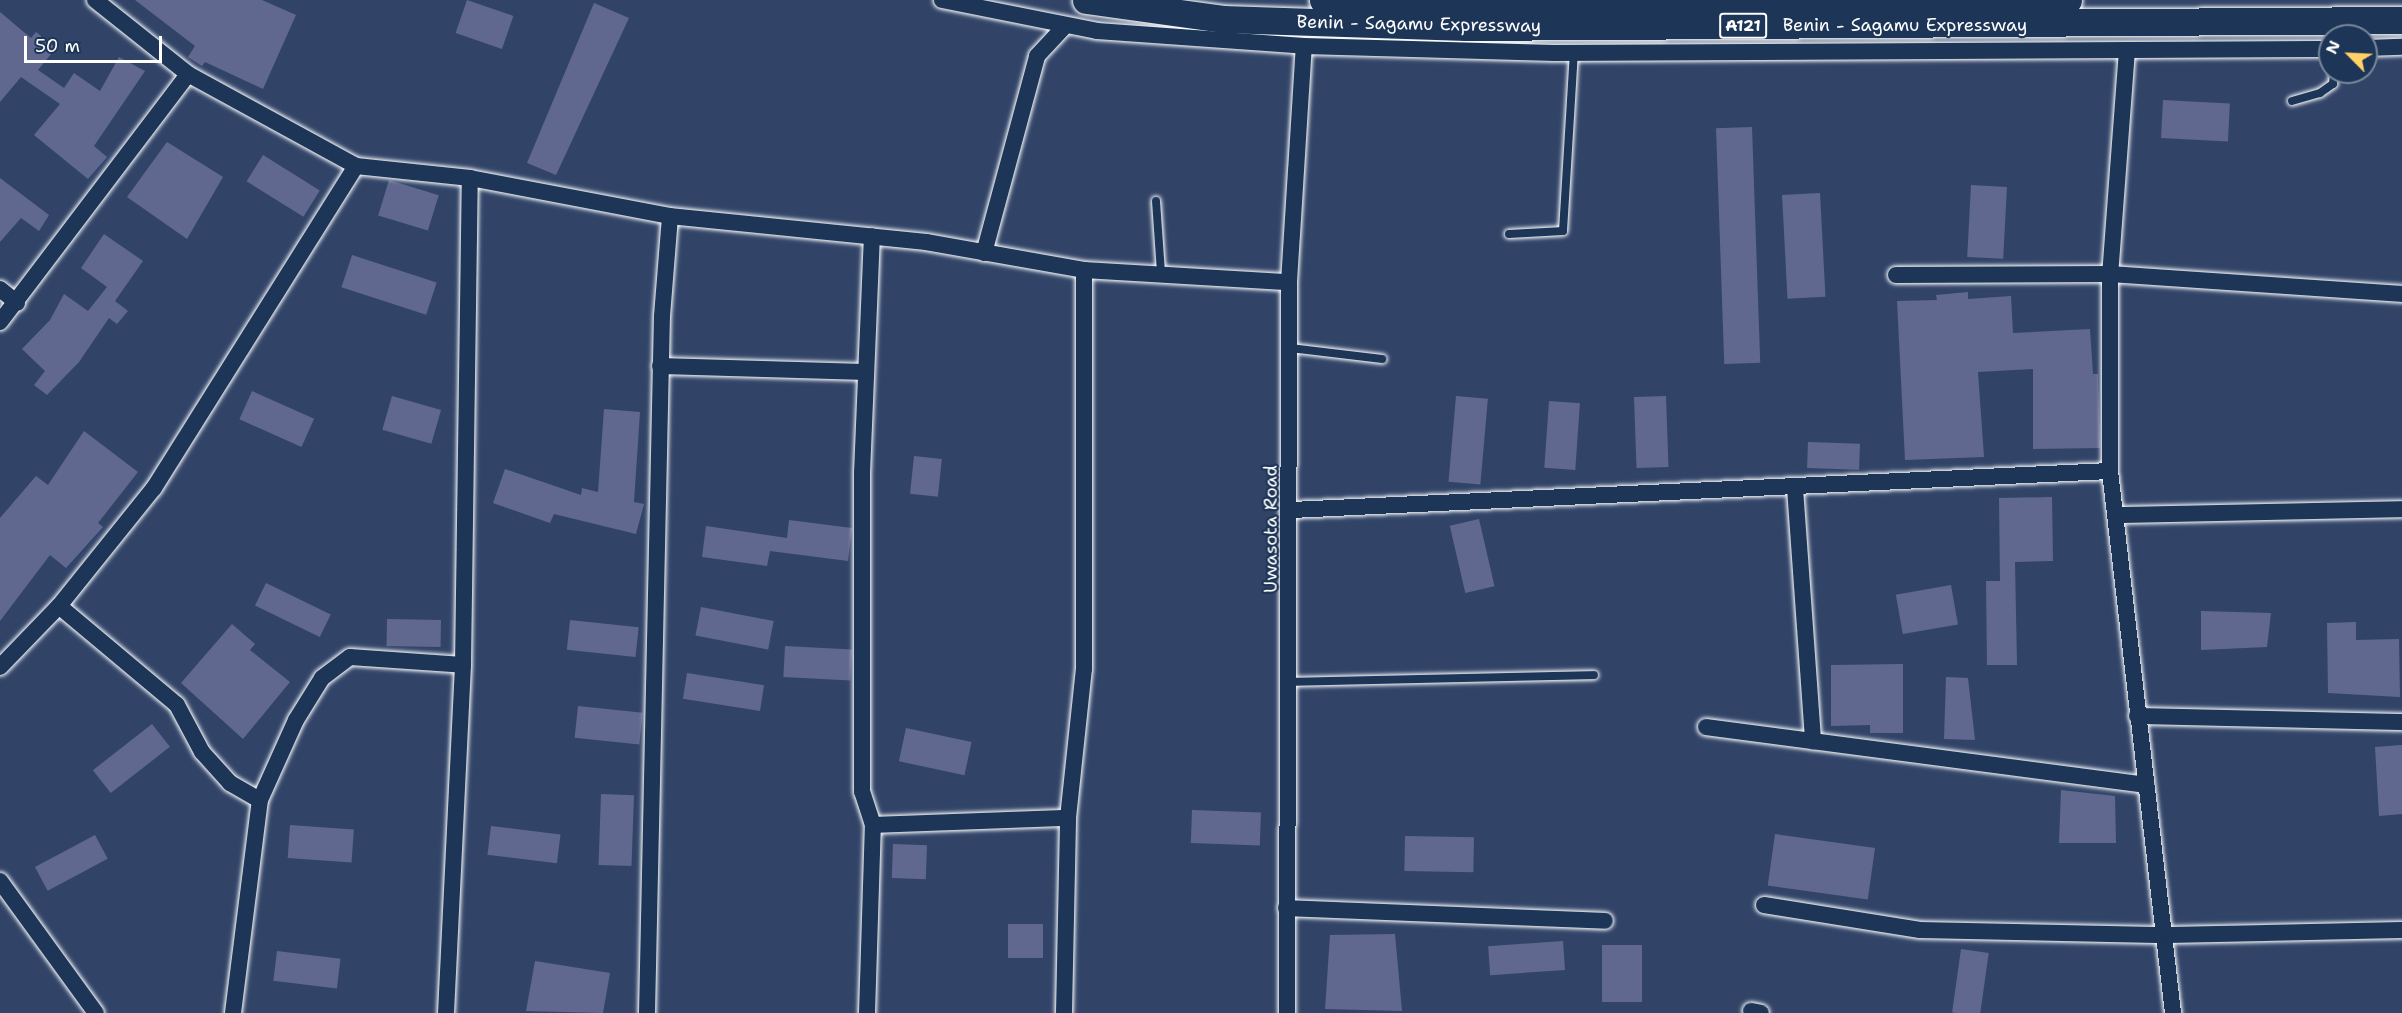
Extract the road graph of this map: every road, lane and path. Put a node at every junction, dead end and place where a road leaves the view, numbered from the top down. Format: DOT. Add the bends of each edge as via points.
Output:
graph roads {
  1 [pos="94,0"];
  2 [pos="942,0"];
  3 [pos="1086,0"];
  4 [pos="1323,0"];
  5 [pos="2067,0"];
  6 [pos="1516,3"];
  7 [pos="2402,20"];
  8 [pos="1066,25"];
  9 [pos="1304,46"];
  10 [pos="2402,47"];
  11 [pos="2378,48"];
  12 [pos="2318,49"];
  13 [pos="2127,50"];
  14 [pos="1574,53"];
  15 [pos="188,74"];
  16 [pos="2333,84"];
  17 [pos="2292,101"];
  18 [pos="356,166"];
  19 [pos="470,178"];
  20 [pos="1156,201"];
  21 [pos="670,216"];
  22 [pos="1509,234"];
  23 [pos="872,236"];
  24 [pos="984,253"];
  25 [pos="1084,270"];
  26 [pos="1161,272"];
  27 [pos="2110,274"];
  28 [pos="1896,275"];
  29 [pos="1289,282"];
  30 [pos="0,289"];
  31 [pos="2402,294"];
  32 [pos="17,303"];
  33 [pos="0,322"];
  34 [pos="1290,348"];
  35 [pos="1382,359"];
  36 [pos="660,366"];
  37 [pos="866,372"];
  38 [pos="2110,471"];
  39 [pos="1795,488"];
  40 [pos="2402,508"];
  41 [pos="1292,510"];
  42 [pos="2119,515"];
  43 [pos="59,606"];
  44 [pos="463,665"];
  45 [pos="0,667"];
  46 [pos="1594,675"];
  47 [pos="1289,682"];
  48 [pos="2137,716"];
  49 [pos="2402,722"];
  50 [pos="1706,727"];
  51 [pos="1813,741"];
  52 [pos="2146,785"];
  53 [pos="260,800"];
  54 [pos="1068,818"];
  55 [pos="873,825"];
  56 [pos="0,881"];
  57 [pos="1764,905"];
  58 [pos="1286,908"];
  59 [pos="1605,921"];
  60 [pos="2402,930"];
  61 [pos="2168,935"];
  62 [pos="96,1013"];
  63 [pos="233,1013"];
  64 [pos="446,1013"];
  65 [pos="647,1013"];
  66 [pos="867,1013"];
  67 [pos="1064,1013"];
  68 [pos="1287,1013"];
  69 [pos="2173,1013"];
  1 -- 15 [label="street"];
  2 -- 8 [label="street"];
  3 -- 7 [label="highway, Benin - Sagamu Expressway / A121" via="1223,19 1466,27"];
  4 -- 6 [label="highway, A121"];
  5 -- 6 [label="highway, A121"];
  8 -- 9 [label="street"];
  8 -- 24 [label="street" via="1037,56"];
  9 -- 14 [label="street"];
  9 -- 29 [label="street, Uwasota Road"];
  10 -- 11 [label="street"];
  12 -- 13 [label="street"];
  13 -- 14 [label="street"];
  13 -- 27 [label="street"];
  14 -- 22 [label="lane" via="1563,231"];
  15 -- 18 [label="street"];
  15 -- 32 [label="street"];
  16 -- 17 [label="lane" via="2320,93"];
  18 -- 19 [label="street"];
  18 -- 43 [label="street" via="154,488"];
  19 -- 21 [label="street"];
  19 -- 44 [label="street"];
  20 -- 26 [label="lane"];
  21 -- 23 [label="street"];
  21 -- 36 [label="street"];
  23 -- 24 [label="street"];
  23 -- 37 [label="street"];
  24 -- 25 [label="street"];
  25 -- 26 [label="street"];
  25 -- 54 [label="street" via="1084,669"];
  26 -- 29 [label="street"];
  27 -- 28 [label="street"];
  27 -- 31 [label="street"];
  27 -- 38 [label="street"];
  29 -- 34 [label="street, Uwasota Road"];
  30 -- 32 [label="street"];
  32 -- 33 [label="street"];
  34 -- 35 [label="lane"];
  34 -- 41 [label="street, Uwasota Road"];
  36 -- 37 [label="street"];
  36 -- 65 [label="street"];
  37 -- 55 [label="street" via="862,792"];
  38 -- 39 [label="street"];
  38 -- 42 [label="street"];
  39 -- 41 [label="street"];
  39 -- 51 [label="street"];
  40 -- 42 [label="street"];
  41 -- 47 [label="street, Uwasota Road"];
  42 -- 48 [label="street"];
  43 -- 45 [label="street"];
  43 -- 53 [label="street" via="177,705 202,752 230,783"];
  44 -- 53 [label="street" via="350,657 322,678 296,720"];
  44 -- 64 [label="street"];
  46 -- 47 [label="lane"];
  47 -- 58 [label="street, Uwasota Road"];
  48 -- 49 [label="street"];
  48 -- 52 [label="street"];
  50 -- 51 [label="street"];
  51 -- 52 [label="street"];
  52 -- 61 [label="street"];
  53 -- 63 [label="street"];
  54 -- 55 [label="street"];
  54 -- 67 [label="street"];
  55 -- 66 [label="street"];
  56 -- 62 [label="street"];
  57 -- 61 [label="street" via="1920,930"];
  58 -- 59 [label="street"];
  58 -- 68 [label="street, Uwasota Road"];
  60 -- 61 [label="street"];
  61 -- 69 [label="street"];
}
